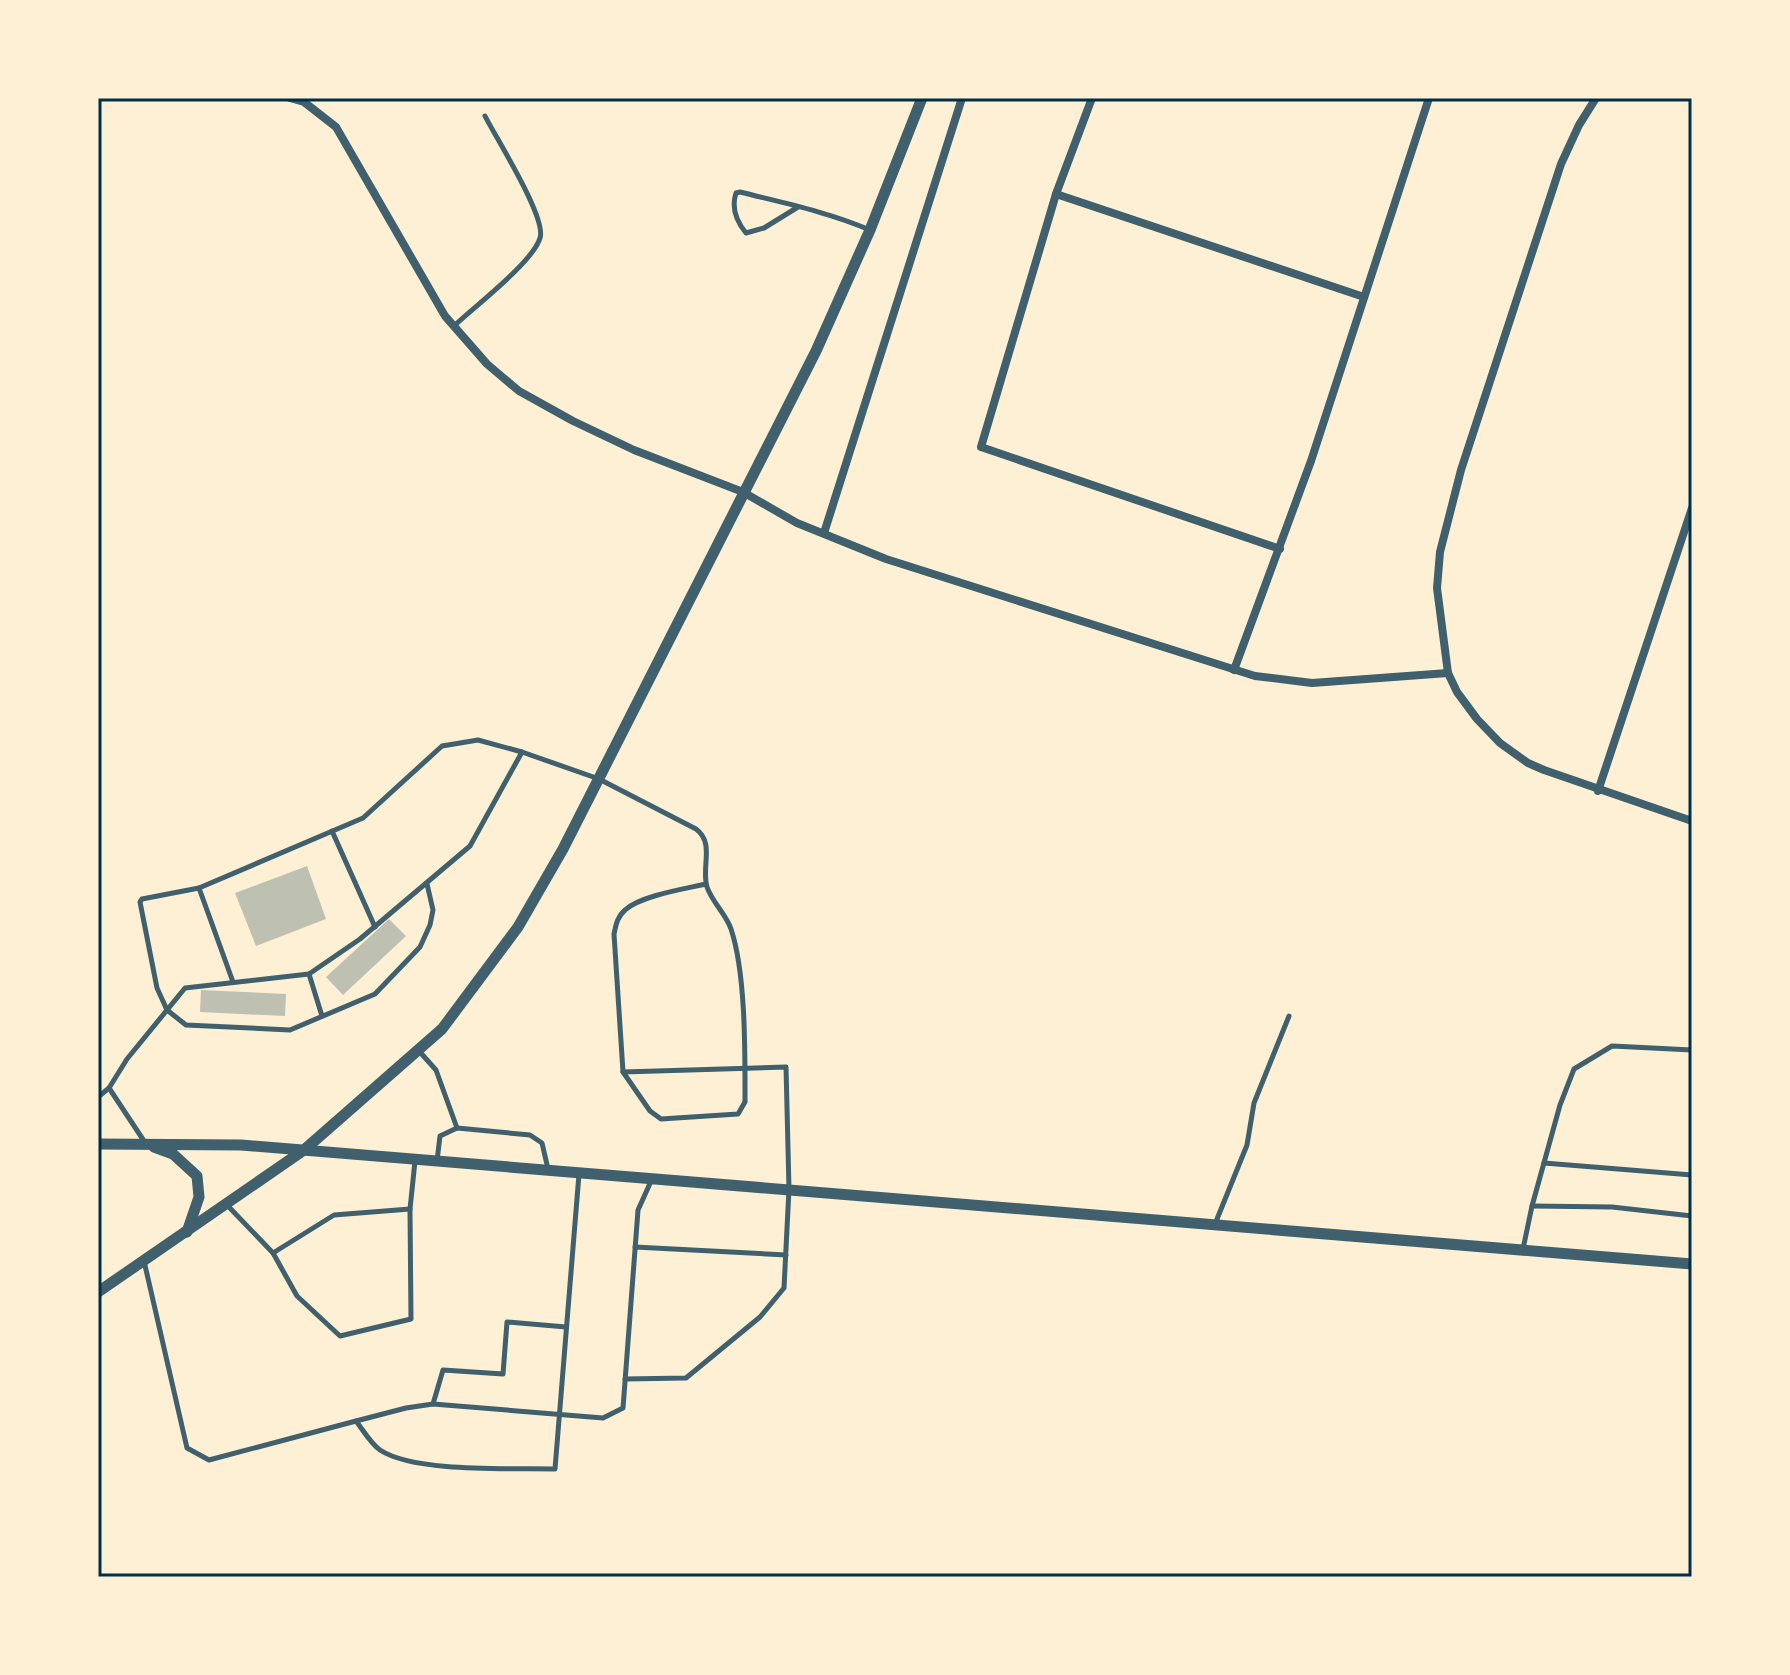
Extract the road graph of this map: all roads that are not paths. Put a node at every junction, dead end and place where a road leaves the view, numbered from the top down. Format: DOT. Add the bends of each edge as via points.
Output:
graph roads {
  1 [pos="290,98"];
  2 [pos="922,98"];
  3 [pos="962,98"];
  4 [pos="1092,98"];
  5 [pos="1429,98"];
  6 [pos="1596,98"];
  7 [pos="485,116"];
  8 [pos="1056,194"];
  9 [pos="798,207"];
  10 [pos="870,230"];
  11 [pos="1364,297"];
  12 [pos="453,326"];
  13 [pos="743,492"];
  14 [pos="1692,508"];
  15 [pos="824,533"];
  16 [pos="1280,549"];
  17 [pos="1234,670"];
  18 [pos="1448,673"];
  19 [pos="522,752"];
  20 [pos="599,779"];
  21 [pos="1598,791"];
  22 [pos="1692,821"];
  23 [pos="332,831"];
  24 [pos="427,884"];
  25 [pos="706,884"];
  26 [pos="199,888"];
  27 [pos="375,927"];
  28 [pos="309,974"];
  29 [pos="233,982"];
  30 [pos="167,1010"];
  31 [pos="322,1016"];
  32 [pos="1289,1016"];
  33 [pos="1692,1050"];
  34 [pos="419,1051"];
  35 [pos="745,1069"];
  36 [pos="623,1072"];
  37 [pos="109,1088"];
  38 [pos="98,1097"];
  39 [pos="457,1128"];
  40 [pos="98,1144"];
  41 [pos="146,1144"];
  42 [pos="304,1150"];
  43 [pos="415,1159"];
  44 [pos="437,1161"];
  45 [pos="1544,1163"];
  46 [pos="548,1170"];
  47 [pos="579,1173"];
  48 [pos="1692,1175"];
  49 [pos="653,1178"];
  50 [pos="789,1189"];
  51 [pos="226,1205"];
  52 [pos="1532,1206"];
  53 [pos="410,1209"];
  54 [pos="1692,1216"];
  55 [pos="1214,1224"];
  56 [pos="186,1233"];
  57 [pos="635,1247"];
  58 [pos="1523,1250"];
  59 [pos="273,1253"];
  60 [pos="786,1255"];
  61 [pos="144,1261"];
  62 [pos="1692,1264"];
  63 [pos="98,1292"];
  64 [pos="566,1327"];
  65 [pos="625,1379"];
  66 [pos="433,1404"];
  67 [pos="559,1416"];
  68 [pos="356,1421"];
  1 -- 12 [label="street" via="304,102 336,127"];
  2 -- 10 [label="street"];
  3 -- 15 [label="street"];
  4 -- 8 [label="street"];
  5 -- 11 [label="street"];
  6 -- 18 [label="street" via="1557,175 1450,511 1437,588"];
  7 -- 12 [label="lane" via="536,212 541,232 538,244 513,273"];
  8 -- 11 [label="street"];
  8 -- 16 [label="street" via="981,447"];
  9 -- 9 [label="lane" via="740,192 734,199 746,233"];
  9 -- 10 [label="lane"];
  10 -- 13 [label="street" via="816,351"];
  11 -- 16 [label="street"];
  12 -- 13 [label="street" via="502,378 555,412 634,450"];
  13 -- 15 [label="street"];
  13 -- 20 [label="street"];
  14 -- 21 [label="street"];
  15 -- 17 [label="street" via="886,559"];
  16 -- 17 [label="street"];
  17 -- 18 [label="street" via="1312,683"];
  18 -- 21 [label="street" via="1466,705 1500,743 1536,767"];
  19 -- 20 [label="lane"];
  19 -- 23 [label="lane" via="478,740 442,746 363,818"];
  19 -- 24 [label="lane" via="470,846"];
  20 -- 25 [label="lane" via="703,835"];
  20 -- 34 [label="street" via="518,927 457,1012"];
  21 -- 22 [label="street"];
  23 -- 26 [label="lane"];
  23 -- 27 [label="lane"];
  24 -- 27 [label="lane"];
  24 -- 31 [label="lane" via="433,910 420,947 375,994"];
  25 -- 35 [label="lane" via="726,917 736,948"];
  25 -- 36 [label="lane" via="643,901 626,908 618,919 614,934"];
  26 -- 29 [label="lane"];
  26 -- 30 [label="lane" via="140,902 157,988"];
  27 -- 28 [label="lane"];
  28 -- 29 [label="lane"];
  28 -- 31 [label="lane"];
  29 -- 30 [label="lane" via="185,988"];
  30 -- 31 [label="lane" via="186,1025 290,1030"];
  30 -- 37 [label="lane"];
  32 -- 55 [label="lane" via="1254,1103 1247,1145"];
  33 -- 45 [label="lane" via="1612,1046 1574,1069"];
  34 -- 39 [label="lane" via="436,1070"];
  34 -- 42 [label="street"];
  35 -- 36 [label="lane"];
  35 -- 36 [label="lane" via="745,1102 738,1114 661,1119"];
  35 -- 50 [label="lane" via="786,1067"];
  37 -- 38 [label="lane"];
  37 -- 41 [label="lane"];
  39 -- 44 [label="lane" via="440,1136"];
  39 -- 46 [label="lane" via="530,1135 542,1143"];
  40 -- 41 [label="street"];
  41 -- 42 [label="street"];
  41 -- 56 [label="street" via="173,1154 197,1176 199,1197"];
  42 -- 43 [label="street"];
  42 -- 51 [label="street"];
  43 -- 44 [label="street"];
  43 -- 53 [label="lane"];
  44 -- 46 [label="street"];
  45 -- 48 [label="lane"];
  45 -- 52 [label="lane"];
  46 -- 47 [label="street"];
  47 -- 49 [label="street"];
  47 -- 64 [label="lane"];
  49 -- 50 [label="street"];
  49 -- 57 [label="lane" via="638,1210"];
  50 -- 55 [label="street"];
  50 -- 60 [label="lane"];
  51 -- 56 [label="street"];
  51 -- 59 [label="lane"];
  52 -- 54 [label="lane"];
  52 -- 58 [label="lane"];
  53 -- 59 [label="lane" via="334,1215"];
  53 -- 59 [label="lane" via="411,1319 340,1336 297,1296"];
  55 -- 58 [label="street"];
  56 -- 61 [label="street"];
  57 -- 60 [label="lane"];
  57 -- 65 [label="lane"];
  58 -- 62 [label="street"];
  60 -- 65 [label="lane" via="784,1288 760,1317 686,1378"];
  61 -- 63 [label="street"];
  61 -- 68 [label="lane" via="187,1448 209,1460"];
  64 -- 66 [label="lane" via="507,1322 503,1374 443,1370"];
  64 -- 67 [label="lane"];
  65 -- 67 [label="lane" via="623,1408 603,1418"];
  66 -- 67 [label="lane"];
  66 -- 68 [label="lane"];
  67 -- 68 [label="lane" via="555,1469 403,1460 378,1449"];
}
